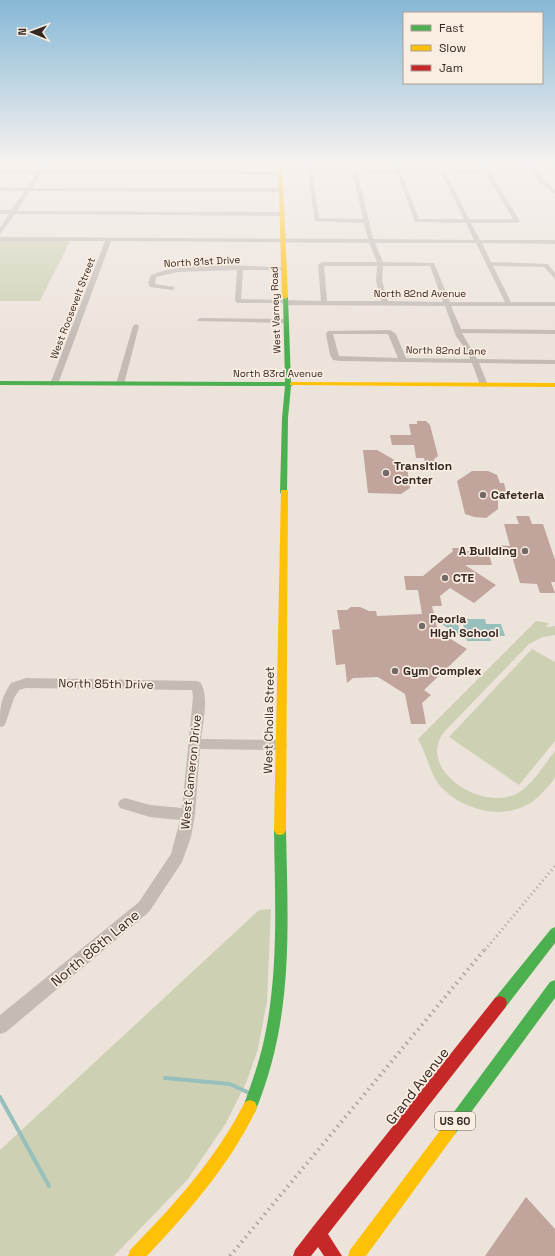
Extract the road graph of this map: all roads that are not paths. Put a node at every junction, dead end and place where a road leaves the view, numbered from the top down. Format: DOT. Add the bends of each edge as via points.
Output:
graph roads {
  1 [pos="7,221"];
  2 [pos="282,221"];
  3 [pos="347,221"];
  4 [pos="366,221"];
  5 [pos="448,221"];
  6 [pos="467,221"];
  7 [pos="517,221"];
  8 [pos="0,232"];
  9 [pos="0,239"];
  10 [pos="109,239"];
  11 [pos="283,240"];
  12 [pos="371,241"];
  13 [pos="478,242"];
  14 [pos="555,242"];
  15 [pos="380,263"];
  16 [pos="489,264"];
  17 [pos="240,269"];
  18 [pos="284,269"];
  19 [pos="555,277"];
  20 [pos="172,288"];
  21 [pos="285,302"];
  22 [pos="324,303"];
  23 [pos="385,303"];
  24 [pos="448,304"];
  25 [pos="509,304"];
  26 [pos="555,304"];
  27 [pos="200,320"];
  28 [pos="286,320"];
  29 [pos="136,326"];
  30 [pos="458,331"];
  31 [pos="555,332"];
  32 [pos="403,360"];
  33 [pos="475,361"];
  34 [pos="555,362"];
  35 [pos="0,383"];
  36 [pos="54,384"];
  37 [pos="120,384"];
  38 [pos="288,385"];
  39 [pos="484,385"];
  40 [pos="555,386"];
  41 [pos="196,686"];
  42 [pos="0,722"];
  43 [pos="195,744"];
  44 [pos="281,745"];
  45 [pos="125,804"];
  46 [pos="188,815"];
  47 [pos="177,857"];
  48 [pos="555,933"];
  49 [pos="555,987"];
  50 [pos="0,1026"];
  51 [pos="318,1234"];
  52 [pos="136,1256"];
  53 [pos="301,1256"];
  54 [pos="334,1256"];
  55 [pos="356,1256"];
  1 -- 8 [label="street"];
  2 -- 11 [label="main road, West Varney Road"];
  3 -- 4 [label="street"];
  4 -- 12 [label="street"];
  5 -- 6 [label="street"];
  6 -- 7 [label="street"];
  6 -- 13 [label="street"];
  9 -- 10 [label="street"];
  10 -- 11 [label="street"];
  10 -- 36 [label="street, West Roosevelt Street"];
  11 -- 12 [label="street"];
  11 -- 18 [label="main road, West Varney Road"];
  12 -- 13 [label="street"];
  12 -- 15 [label="street"];
  13 -- 14 [label="street"];
  13 -- 16 [label="street"];
  15 -- 22 [label="street" via="322,264 320,266"];
  15 -- 23 [label="street" via="379,280"];
  15 -- 24 [label="street" via="432,264"];
  16 -- 19 [label="street" via="546,265"];
  16 -- 25 [label="street"];
  17 -- 18 [label="street, North 81st Drive"];
  17 -- 20 [label="street, North 81st Drive" via="181,270 162,272 153,276 152,286"];
  17 -- 21 [label="street, North 82nd Avenue" via="238,301"];
  18 -- 21 [label="main road, West Varney Road"];
  21 -- 22 [label="street, North 82nd Avenue"];
  21 -- 28 [label="main road, West Varney Road"];
  22 -- 23 [label="street, North 82nd Avenue"];
  23 -- 24 [label="street, North 82nd Avenue"];
  24 -- 25 [label="street, North 82nd Avenue"];
  24 -- 30 [label="street"];
  25 -- 26 [label="street, North 82nd Avenue"];
  27 -- 28 [label="street"];
  28 -- 38 [label="main road, West Varney Road"];
  29 -- 37 [label="street"];
  30 -- 31 [label="street"];
  30 -- 33 [label="street"];
  32 -- 32 [label="street, North 82nd Lane" via="394,334 390,332 330,332 336,358"];
  32 -- 33 [label="street, North 82nd Lane"];
  33 -- 34 [label="street, North 82nd Lane"];
  33 -- 39 [label="street"];
  35 -- 36 [label="main road, North 83rd Avenue"];
  36 -- 37 [label="main road, North 83rd Avenue"];
  37 -- 38 [label="main road, North 83rd Avenue"];
  38 -- 39 [label="main road, North 83rd Avenue"];
  38 -- 44 [label="main road, West Cholla Street" via="285,418"];
  39 -- 40 [label="main road, North 83rd Avenue"];
  41 -- 42 [label="street, North 85th Drive" via="34,683 15,686 8,697"];
  41 -- 43 [label="street, West Cameron Drive" via="199,697"];
  43 -- 44 [label="street"];
  43 -- 46 [label="street, West Cameron Drive"];
  44 -- 52 [label="main road, West Cholla Street" via="281,934 277,1003 269,1054 251,1107 240,1129 207,1177"];
  45 -- 46 [label="street" via="150,811"];
  46 -- 47 [label="street, West Cameron Drive"];
  47 -- 50 [label="street, North 86th Lane" via="144,907"];
  48 -- 51 [label="main road, Grand Avenue / US 60"];
  49 -- 55 [label="main road, US 60"];
  51 -- 53 [label="main road, Grand Avenue / US 60"];
  51 -- 54 [label="main road"];
}
